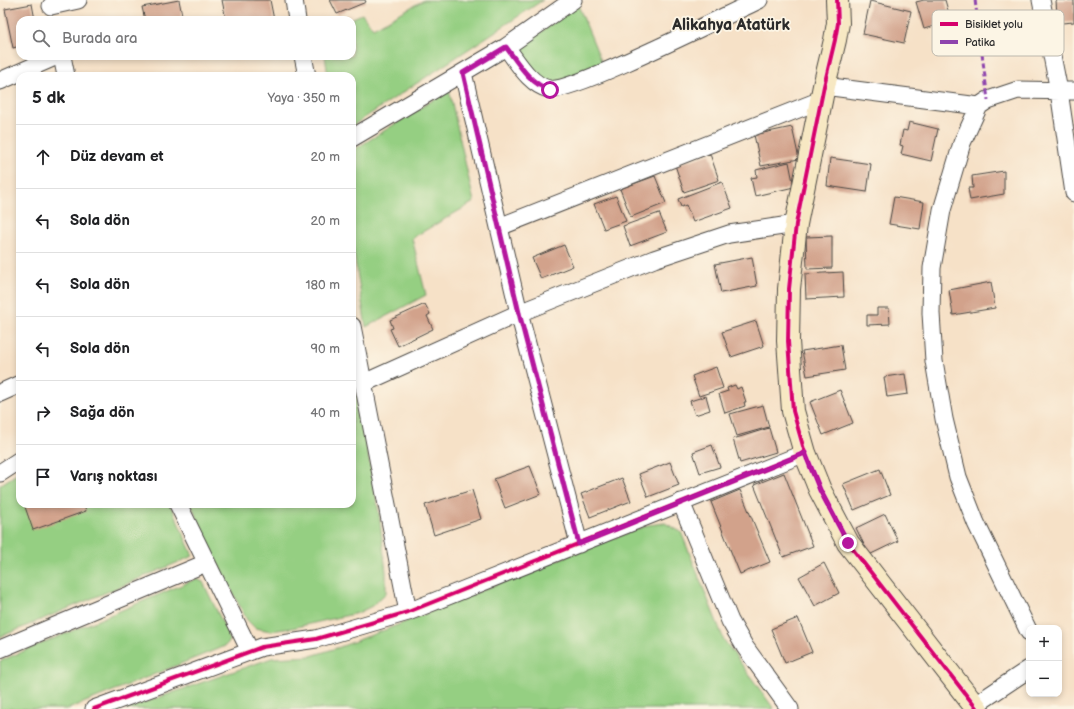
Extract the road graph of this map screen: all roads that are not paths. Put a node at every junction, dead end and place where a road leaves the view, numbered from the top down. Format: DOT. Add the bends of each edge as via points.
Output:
graph roads {
  1 [pos="78,0"];
  2 [pos="294,0"];
  3 [pos="573,0"];
  4 [pos="759,0"];
  5 [pos="837,0"];
  6 [pos="1042,0"];
  7 [pos="52,9"];
  8 [pos="1045,10"];
  9 [pos="296,16"];
  10 [pos="506,47"];
  11 [pos="1057,56"];
  12 [pos="47,60"];
  13 [pos="63,60"];
  14 [pos="305,60"];
  15 [pos="20,72"];
  16 [pos="65,72"];
  17 [pos="306,72"];
  18 [pos="463,73"];
  19 [pos="16,74"];
  20 [pos="0,81"];
  21 [pos="1067,91"];
  22 [pos="823,93"];
  23 [pos="979,106"];
  24 [pos="356,136"];
  25 [pos="1074,193"];
  26 [pos="796,224"];
  27 [pos="499,227"];
  28 [pos="519,313"];
  29 [pos="356,345"];
  30 [pos="364,383"];
  31 [pos="16,386"];
  32 [pos="0,393"];
  33 [pos="805,453"];
  34 [pos="16,463"];
  35 [pos="0,473"];
  36 [pos="681,502"];
  37 [pos="180,508"];
  38 [pos="579,544"];
  39 [pos="206,563"];
  40 [pos="408,612"];
  41 [pos="1026,626"];
  42 [pos="0,649"];
  43 [pos="250,651"];
  44 [pos="1026,671"];
  45 [pos="976,707"];
  46 [pos="94,709"];
  47 [pos="790,709"];
  1 -- 7 [label="street"];
  2 -- 9 [label="street"];
  3 -- 10 [label="street"];
  4 -- 10 [label="street" via="607,71 557,90 537,84"];
  5 -- 22 [label="street" via="838,23"];
  6 -- 8 [label="street"];
  10 -- 18 [label="street"];
  11 -- 21 [label="street"];
  12 -- 15 [label="street"];
  13 -- 16 [label="street"];
  14 -- 17 [label="street"];
  18 -- 24 [label="street"];
  18 -- 27 [label="street"];
  19 -- 20 [label="street"];
  21 -- 23 [label="street" via="1018,90 988,100"];
  21 -- 25 [label="street"];
  22 -- 23 [label="street"];
  22 -- 26 [label="street"];
  22 -- 27 [label="street"];
  23 -- 41 [label="street" via="962,143 941,217 932,268 934,361 958,478 976,523"];
  26 -- 28 [label="street" via="748,230 710,240 654,259"];
  26 -- 33 [label="street" via="789,289 788,341 793,411"];
  27 -- 28 [label="street"];
  28 -- 30 [label="street"];
  28 -- 38 [label="street"];
  29 -- 30 [label="street"];
  30 -- 40 [label="street"];
  31 -- 32 [label="street"];
  33 -- 36 [label="street"];
  33 -- 45 [label="street" via="835,520 857,557"];
  34 -- 35 [label="street"];
  36 -- 38 [label="street"];
  36 -- 47 [label="street" via="730,621 745,647"];
  37 -- 39 [label="street"];
  38 -- 40 [label="street"];
  39 -- 42 [label="street"];
  39 -- 43 [label="street"];
  40 -- 43 [label="street" via="316,639"];
  43 -- 46 [label="street"];
  44 -- 45 [label="street"];
}
